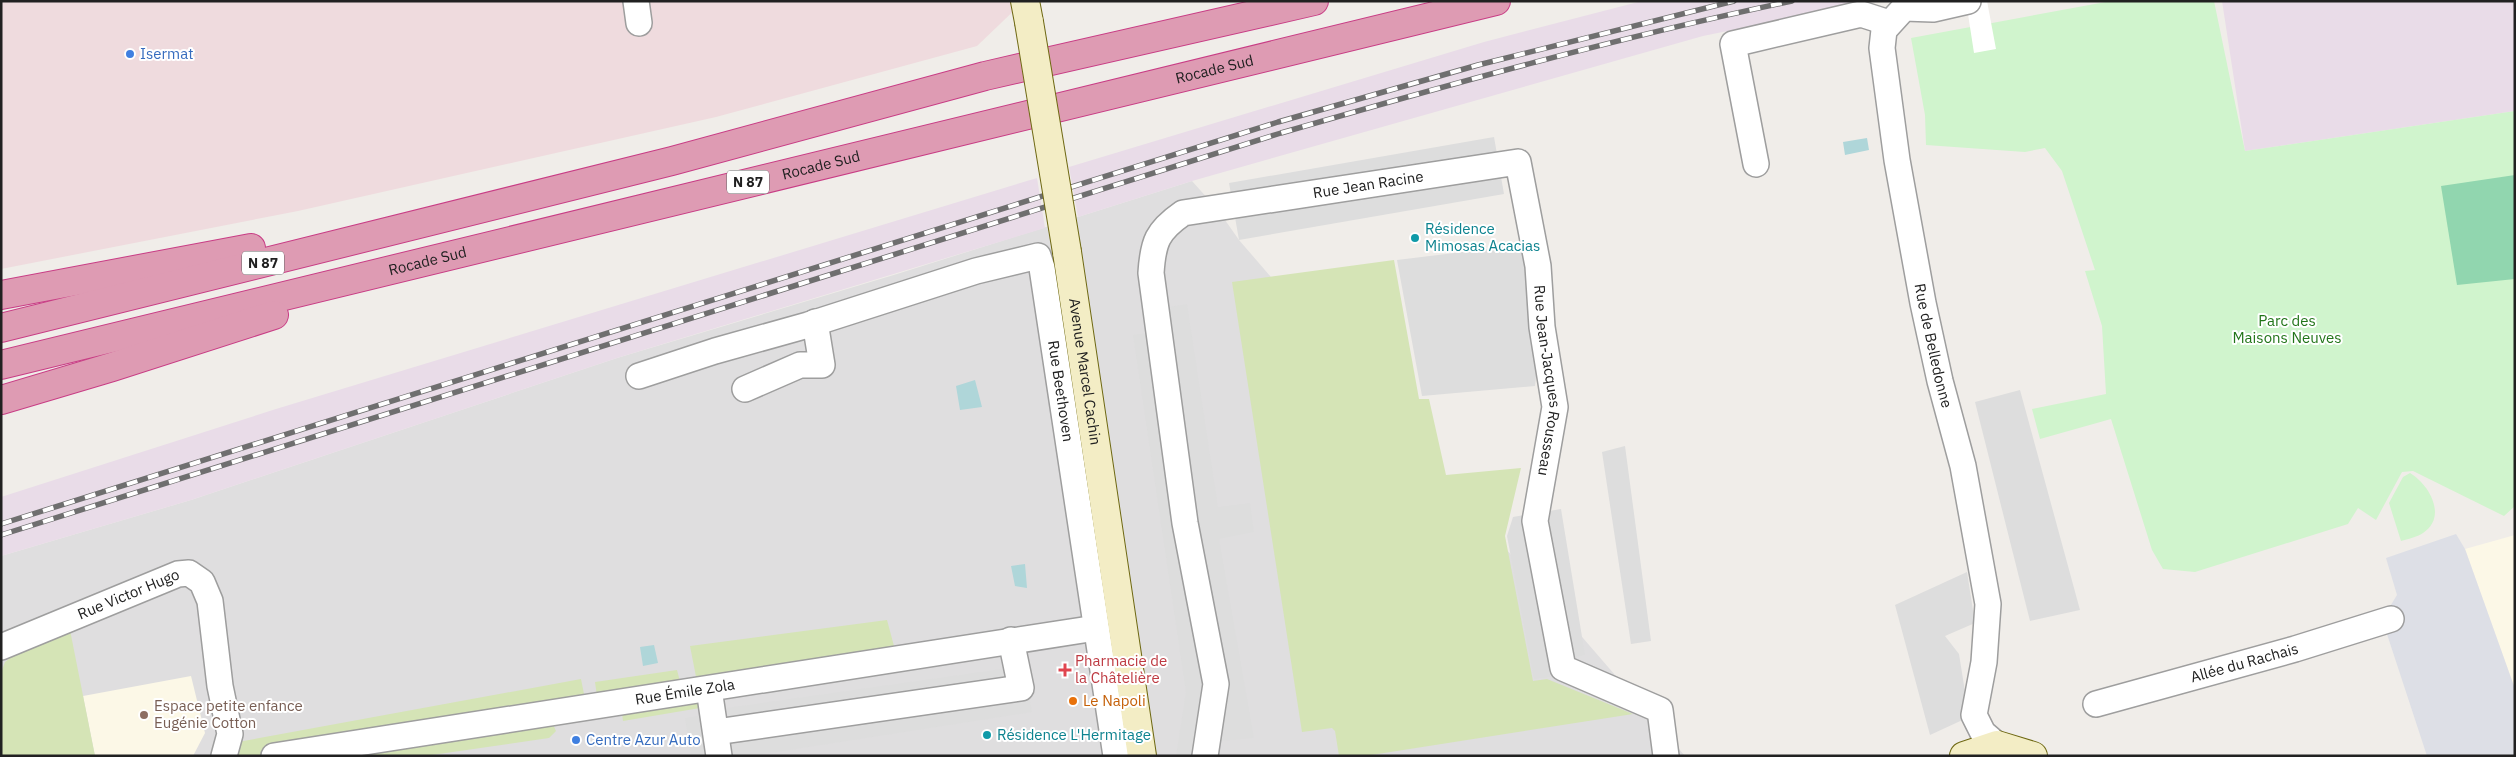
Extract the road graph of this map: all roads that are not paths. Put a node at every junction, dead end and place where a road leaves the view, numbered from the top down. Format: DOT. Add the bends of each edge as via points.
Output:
graph roads {
  1 [pos="1314,1"];
  2 [pos="1496,1"];
  3 [pos="1968,1"];
  4 [pos="1027,12"];
  5 [pos="1889,23"];
  6 [pos="1518,162"];
  7 [pos="1756,164"];
  8 [pos="526,199"];
  9 [pos="496,244"];
  10 [pos="1,295"];
  11 [pos="815,322"];
  12 [pos="1,328"];
  13 [pos="1,365"];
  14 [pos="639,376"];
  15 [pos="745,389"];
  16 [pos="1,400"];
  17 [pos="2392,619"];
  18 [pos="1096,628"];
  19 [pos="1011,640"];
  20 [pos="1,647"];
  21 [pos="709,689"];
  22 [pos="2096,704"];
  23 [pos="718,744"];
  24 [pos="1997,745"];
  25 [pos="1128,750"];
  26 [pos="346,751"];
  27 [pos="224,756"];
  28 [pos="274,756"];
  29 [pos="1205,756"];
  30 [pos="1666,756"];
  31 [pos="1964,756"];
  32 [pos="2033,756"];
  1 -- 8 [label="highway, N 87" via="967,80"];
  2 -- 9 [label="highway, Rocade Sud / N 87"];
  3 -- 5 [label="street" via="1933,9 1904,8"];
  4 -- 25 [label="street, Avenue Marcel Cachin, bridge" via="1067,252"];
  5 -- 7 [label="street" via="1861,14 1733,44"];
  5 -- 24 [label="street, Rue de Belledonne" via="1884,30 1882,48 1897,160 1940,381 1964,466 1995,641 1974,715 1983,733"];
  6 -- 29 [label="street, Rue Jean Racine" via="1183,214 1164,226 1152,248 1151,273 1185,523 1216,684"];
  6 -- 30 [label="street, Rue Jean-Jacques Rousseau" via="1538,266 1542,328 1555,407 1535,520 1563,668 1660,710"];
  8 -- 10 [label="highway"];
  8 -- 12 [label="highway, N 87"];
  9 -- 13 [label="highway, Rocade Sud / N 87"];
  9 -- 16 [label="highway" via="112,368"];
  11 -- 14 [label="street, Rue Beethoven"];
  11 -- 15 [label="street" via="822,365 800,365"];
  11 -- 18 [label="street, Rue Beethoven" via="976,271 1038,256"];
  17 -- 22 [label="street, Allée du Rachais"];
  18 -- 19 [label="street, Rue Émile Zola"];
  18 -- 25 [label="street, Rue Beethoven"];
  19 -- 21 [label="street, Rue Émile Zola"];
  19 -- 23 [label="street" via="1022,688"];
  20 -- 27 [label="street, Rue Victor Hugo" via="178,574 189,573 202,582 210,601 220,686 230,734"];
  21 -- 23 [label="street"];
  21 -- 26 [label="street, Rue Émile Zola" via="645,697"];
  24 -- 31 [label="street"];
  24 -- 32 [label="street"];
  26 -- 28 [label="street, Rue Émile Zola"];
}
